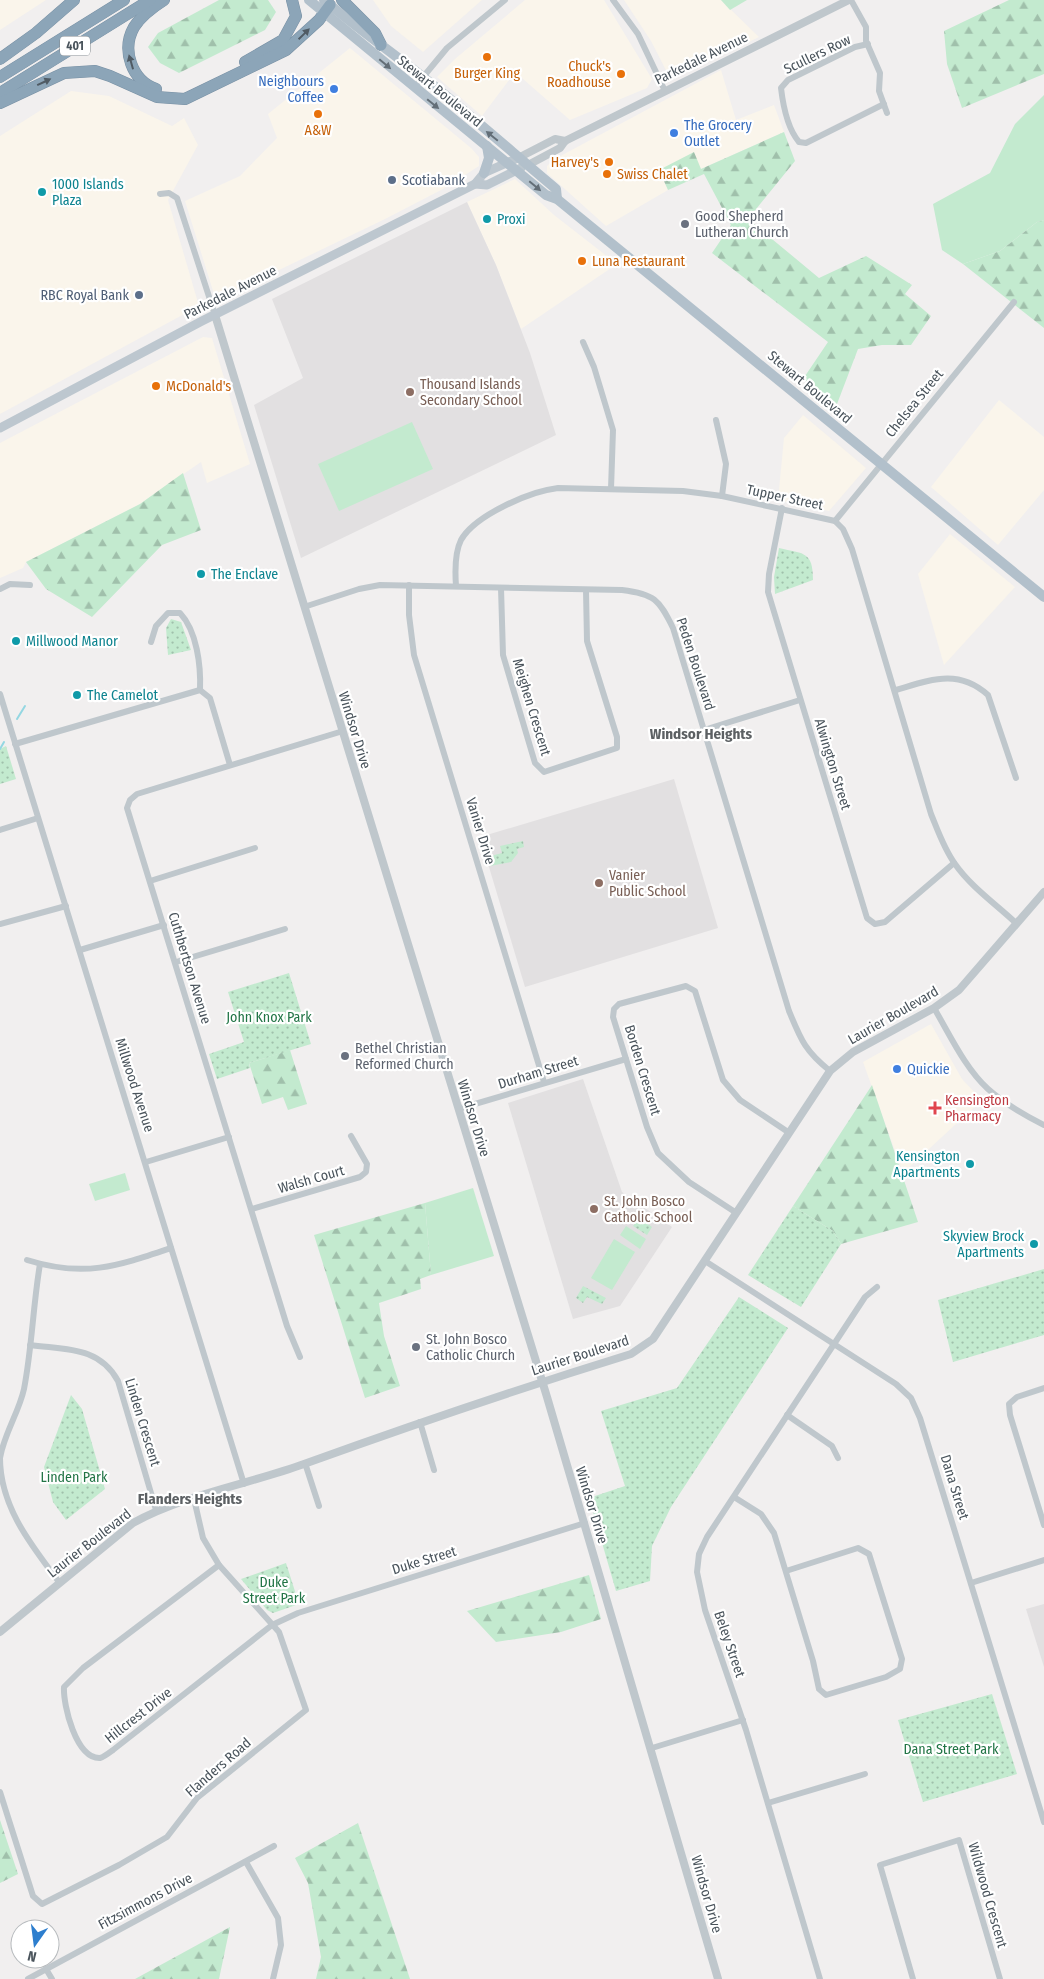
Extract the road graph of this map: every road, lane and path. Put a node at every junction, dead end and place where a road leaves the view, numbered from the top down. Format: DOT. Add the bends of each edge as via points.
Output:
graph roads {
  1 [pos="74,0"];
  2 [pos="124,0"];
  3 [pos="150,0"];
  4 [pos="164,0"];
  5 [pos="292,0"];
  6 [pos="310,0"];
  7 [pos="342,0"];
  8 [pos="505,0"];
  9 [pos="613,0"];
  10 [pos="850,0"];
  11 [pos="326,6"];
  12 [pos="868,44"];
  13 [pos="381,45"];
  14 [pos="0,59"];
  15 [pos="0,77"];
  16 [pos="422,77"];
  17 [pos="414,88"];
  18 [pos="665,91"];
  19 [pos="0,93"];
  20 [pos="0,103"];
  21 [pos="884,104"];
  22 [pos="887,113"];
  23 [pos="564,141"];
  24 [pos="487,146"];
  25 [pos="520,157"];
  26 [pos="507,163"];
  27 [pos="528,165"];
  28 [pos="516,170"];
  29 [pos="484,173"];
  30 [pos="475,184"];
  31 [pos="160,194"];
  32 [pos="557,199"];
  33 [pos="1014,302"];
  34 [pos="215,315"];
  35 [pos="583,342"];
  36 [pos="716,420"];
  37 [pos="0,428"];
  38 [pos="882,464"];
  39 [pos="611,489"];
  40 [pos="722,496"];
  41 [pos="782,508"];
  42 [pos="835,520"];
  43 [pos="30,585"];
  44 [pos="409,585"];
  45 [pos="456,586"];
  46 [pos="502,588"];
  47 [pos="0,589"];
  48 [pos="586,590"];
  49 [pos="1044,597"];
  50 [pos="304,607"];
  51 [pos="151,642"];
  52 [pos="200,690"];
  53 [pos="896,690"];
  54 [pos="0,694"];
  55 [pos="800,700"];
  56 [pos="704,730"];
  57 [pos="343,731"];
  58 [pos="15,744"];
  59 [pos="230,765"];
  60 [pos="1016,778"];
  61 [pos="38,818"];
  62 [pos="0,830"];
  63 [pos="255,848"];
  64 [pos="954,863"];
  65 [pos="150,881"];
  66 [pos="1044,892"];
  67 [pos="66,906"];
  68 [pos="0,924"];
  69 [pos="1017,924"];
  70 [pos="164,925"];
  71 [pos="285,929"];
  72 [pos="80,950"];
  73 [pos="176,962"];
  74 [pos="934,1008"];
  75 [pos="626,1059"];
  76 [pos="830,1071"];
  77 [pos="544,1082"];
  78 [pos="458,1109"];
  79 [pos="1044,1124"];
  80 [pos="788,1132"];
  81 [pos="229,1136"];
  82 [pos="351,1136"];
  83 [pos="146,1162"];
  84 [pos="252,1209"];
  85 [pos="735,1212"];
  86 [pos="171,1248"];
  87 [pos="27,1260"];
  88 [pos="705,1261"];
  89 [pos="40,1264"];
  90 [pos="877,1287"];
  91 [pos="30,1344"];
  92 [pos="833,1344"];
  93 [pos="300,1357"];
  94 [pos="542,1382"];
  95 [pos="1044,1388"];
  96 [pos="787,1416"];
  97 [pos="420,1422"];
  98 [pos="838,1458"];
  99 [pos="305,1464"];
  100 [pos="434,1470"];
  101 [pos="244,1484"];
  102 [pos="734,1497"];
  103 [pos="194,1499"];
  104 [pos="319,1506"];
  105 [pos="156,1510"];
  106 [pos="584,1523"];
  107 [pos="1044,1525"];
  108 [pos="1044,1560"];
  109 [pos="219,1565"];
  110 [pos="786,1571"];
  111 [pos="59,1582"];
  112 [pos="971,1583"];
  113 [pos="272,1625"];
  114 [pos="0,1632"];
  115 [pos="743,1720"];
  116 [pos="652,1748"];
  117 [pos="865,1774"];
  118 [pos="0,1792"];
  119 [pos="768,1803"];
  120 [pos="1044,1822"];
  121 [pos="274,1846"];
  122 [pos="246,1862"];
  123 [pos="46,1970"];
  124 [pos="28,1979"];
  125 [pos="52,1979"];
  126 [pos="274,1979"];
  127 [pos="718,1979"];
  128 [pos="820,1979"];
  129 [pos="913,1979"];
  130 [pos="1000,1979"];
  1 -- 14 [label="highway"];
  2 -- 15 [label="highway, 401"];
  3 -- 19 [label="highway, 401"];
  5 -- 4 [label="highway, one-way" via="296,16 283,40 195,88 176,93 148,86 136,75 129,56 134,26"];
  6 -- 11 [label="main road, Stewart Boulevard"];
  7 -- 13 [label="highway" via="375,33"];
  8 -- 16 [label="street" via="447,48"];
  9 -- 18 [label="street" via="638,34"];
  10 -- 12 [label="street" via="866,27"];
  10 -- 18 [label="street, Parkedale Avenue"];
  11 -- 13 [label="main road, Stewart Boulevard"];
  11 -- 17 [label="main road, Stewart Boulevard, one-way"];
  20 -- 11 [label="highway, one-way" via="52,78 78,72 110,76 157,97 185,99 286,50 319,20"];
  12 -- 21 [label="street" via="880,73 879,91"];
  12 -- 21 [label="street, Scullers Row" via="854,47 788,80 781,88 782,99 794,136 799,142 806,143"];
  13 -- 16 [label="main road, Stewart Boulevard"];
  16 -- 17 [label="street"];
  25 -- 16 [label="main road, Stewart Boulevard, one-way"];
  17 -- 24 [label="main road, Stewart Boulevard, one-way"];
  18 -- 23 [label="street, Parkedale Avenue"];
  21 -- 22 [label="street"];
  23 -- 25 [label="street, Parkedale Avenue" via="555,139"];
  23 -- 27 [label="street, Parkedale Avenue" via="560,148"];
  24 -- 26 [label="main road, Stewart Boulevard"];
  24 -- 29 [label="main road" via="489,158"];
  25 -- 26 [label="main road, Parkedale Avenue"];
  25 -- 27 [label="main road, Stewart Boulevard"];
  26 -- 28 [label="main road, Stewart Boulevard"];
  26 -- 29 [label="main road, Parkedale Avenue"];
  27 -- 28 [label="main road, Parkedale Avenue"];
  27 -- 32 [label="main road, Stewart Boulevard" via="556,189"];
  28 -- 30 [label="main road, Parkedale Avenue" via="486,185"];
  28 -- 32 [label="main road, Stewart Boulevard, one-way" via="546,195"];
  29 -- 30 [label="main road, Parkedale Avenue"];
  30 -- 34 [label="main road, Parkedale Avenue"];
  31 -- 34 [label="street, Windsor Drive" via="169,193 177,198"];
  32 -- 38 [label="main road, Stewart Boulevard"];
  33 -- 38 [label="street, Chelsea Street"];
  34 -- 37 [label="main road, Parkedale Avenue"];
  34 -- 50 [label="street, Windsor Drive"];
  35 -- 39 [label="street" via="613,430"];
  36 -- 40 [label="street" via="726,464"];
  38 -- 42 [label="street, Chelsea Street"];
  38 -- 49 [label="main road, Stewart Boulevard"];
  39 -- 40 [label="street, Tupper Street" via="683,491"];
  39 -- 45 [label="street, Tupper Street" via="540,490 487,516 471,527 461,541"];
  40 -- 41 [label="street, Tupper Street"];
  41 -- 42 [label="street, Tupper Street"];
  41 -- 55 [label="street, Alwington Street" via="768,592"];
  42 -- 53 [label="street, Tupper Street" via="852,549"];
  43 -- 47 [label="street" via="10,584"];
  44 -- 45 [label="street, Peden Boulevard"];
  44 -- 50 [label="street, Peden Boulevard" via="359,589"];
  44 -- 77 [label="street, Vanier Drive" via="414,655"];
  45 -- 46 [label="street, Peden Boulevard"];
  46 -- 48 [label="street, Peden Boulevard"];
  46 -- 48 [label="street, Meighen Crescent" via="503,655 535,763 544,772 617,748 618,737 587,641"];
  48 -- 56 [label="street, Peden Boulevard" via="640,592 661,603 673,628"];
  50 -- 57 [label="street, Windsor Drive"];
  51 -- 52 [label="street" via="156,626 168,613 180,613 186,620 200,666"];
  52 -- 58 [label="street"];
  52 -- 59 [label="street" via="210,698"];
  53 -- 60 [label="street" via="944,676 979,686 988,695"];
  53 -- 64 [label="street, Tupper Street" via="931,814"];
  54 -- 58 [label="street, Millwood Avenue"];
  55 -- 56 [label="street"];
  55 -- 64 [label="street, Alwington Street" via="867,918 875,924 885,922"];
  56 -- 76 [label="street, Peden Boulevard" via="790,1011 804,1045 812,1057"];
  57 -- 59 [label="street, Cuthbertson Avenue"];
  57 -- 78 [label="street, Windsor Drive"];
  58 -- 61 [label="street, Millwood Avenue"];
  59 -- 65 [label="street, Cuthbertson Avenue" via="137,794 130,800 127,808"];
  61 -- 62 [label="street"];
  61 -- 67 [label="street, Millwood Avenue"];
  63 -- 65 [label="street"];
  64 -- 69 [label="street, Tupper Street"];
  65 -- 70 [label="street, Cuthbertson Avenue"];
  66 -- 69 [label="street, Laurier Boulevard"];
  67 -- 68 [label="street"];
  67 -- 72 [label="street, Millwood Avenue"];
  69 -- 74 [label="street, Laurier Boulevard" via="959,990"];
  70 -- 72 [label="street"];
  70 -- 73 [label="street, Cuthbertson Avenue"];
  71 -- 73 [label="street"];
  72 -- 83 [label="street, Millwood Avenue"];
  73 -- 81 [label="street, Cuthbertson Avenue"];
  74 -- 76 [label="street, Laurier Boulevard" via="853,1052"];
  74 -- 79 [label="street" via="974,1073 987,1088 1002,1101"];
  75 -- 77 [label="street, Durham Street"];
  75 -- 80 [label="street, Borden Crescent" via="613,1017 614,1009 625,1002 686,986 695,992 723,1080 740,1100"];
  75 -- 85 [label="street, Borden Crescent" via="658,1154 689,1182"];
  76 -- 80 [label="street, Laurier Boulevard"];
  77 -- 78 [label="street, Durham Street"];
  78 -- 94 [label="street, Windsor Drive"];
  80 -- 85 [label="street, Laurier Boulevard"];
  81 -- 83 [label="street"];
  81 -- 84 [label="street, Cuthbertson Avenue"];
  82 -- 84 [label="street, Walsh Court" via="367,1164 366,1172 360,1177"];
  83 -- 86 [label="street, Millwood Avenue"];
  84 -- 93 [label="street, Cuthbertson Avenue" via="287,1326"];
  85 -- 88 [label="street, Laurier Boulevard"];
  86 -- 89 [label="street" via="101,1269"];
  86 -- 101 [label="street, Millwood Avenue"];
  87 -- 89 [label="street"];
  88 -- 92 [label="street, Dana Street"];
  88 -- 94 [label="street, Laurier Boulevard" via="653,1339 631,1354"];
  89 -- 91 [label="street"];
  90 -- 92 [label="street, Beley Street" via="865,1296"];
  91 -- 105 [label="street, Linden Crescent" via="85,1352 101,1359 112,1369"];
  91 -- 111 [label="street" via="23,1390 0,1457 2,1488 20,1532"];
  92 -- 96 [label="street, Beley Street"];
  92 -- 112 [label="street, Dana Street" via="896,1384 911,1398"];
  94 -- 97 [label="street, Laurier Boulevard"];
  94 -- 106 [label="street, Windsor Drive"];
  95 -- 107 [label="street" via="1017,1397 1009,1404"];
  96 -- 98 [label="street" via="832,1446"];
  96 -- 102 [label="street, Beley Street"];
  97 -- 99 [label="street, Laurier Boulevard"];
  97 -- 100 [label="street"];
  99 -- 101 [label="street, Laurier Boulevard"];
  99 -- 104 [label="street"];
  101 -- 103 [label="street, Laurier Boulevard"];
  102 -- 110 [label="street" via="761,1514 774,1533"];
  102 -- 115 [label="street, Beley Street" via="707,1537 699,1554 697,1572 705,1610"];
  103 -- 105 [label="street, Laurier Boulevard"];
  103 -- 109 [label="street, Flanders Road" via="203,1538"];
  105 -- 111 [label="street, Laurier Boulevard" via="133,1523"];
  106 -- 113 [label="street, Duke Street" via="298,1612"];
  106 -- 116 [label="street, Windsor Drive"];
  108 -- 112 [label="street"];
  109 -- 113 [label="street, Flanders Road"];
  109 -- 113 [label="street, Hillcrest Drive" via="83,1668 64,1687 63,1699 77,1741 84,1751 102,1758"];
  110 -- 110 [label="street" via="819,1689 826,1695 886,1677 900,1669 902,1660 869,1554 858,1548"];
  111 -- 114 [label="street, Laurier Boulevard"];
  112 -- 120 [label="street, Dana Street"];
  113 -- 118 [label="street, Flanders Road" via="279,1632 306,1710 197,1798 167,1837 42,1904 34,1896"];
  115 -- 116 [label="street"];
  115 -- 119 [label="street, Beley Street"];
  116 -- 127 [label="street, Windsor Drive"];
  117 -- 119 [label="street"];
  119 -- 128 [label="street, Beley Street"];
  121 -- 122 [label="street, Fitzsimmons Drive"];
  122 -- 123 [label="street, Fitzsimmons Drive"];
  122 -- 126 [label="street" via="278,1918 281,1945"];
  123 -- 124 [label="street, Fitzsimmons Drive"];
  123 -- 125 [label="street"];
  129 -- 130 [label="street, Wildwood Crescent" via="880,1865 959,1840"];
}
